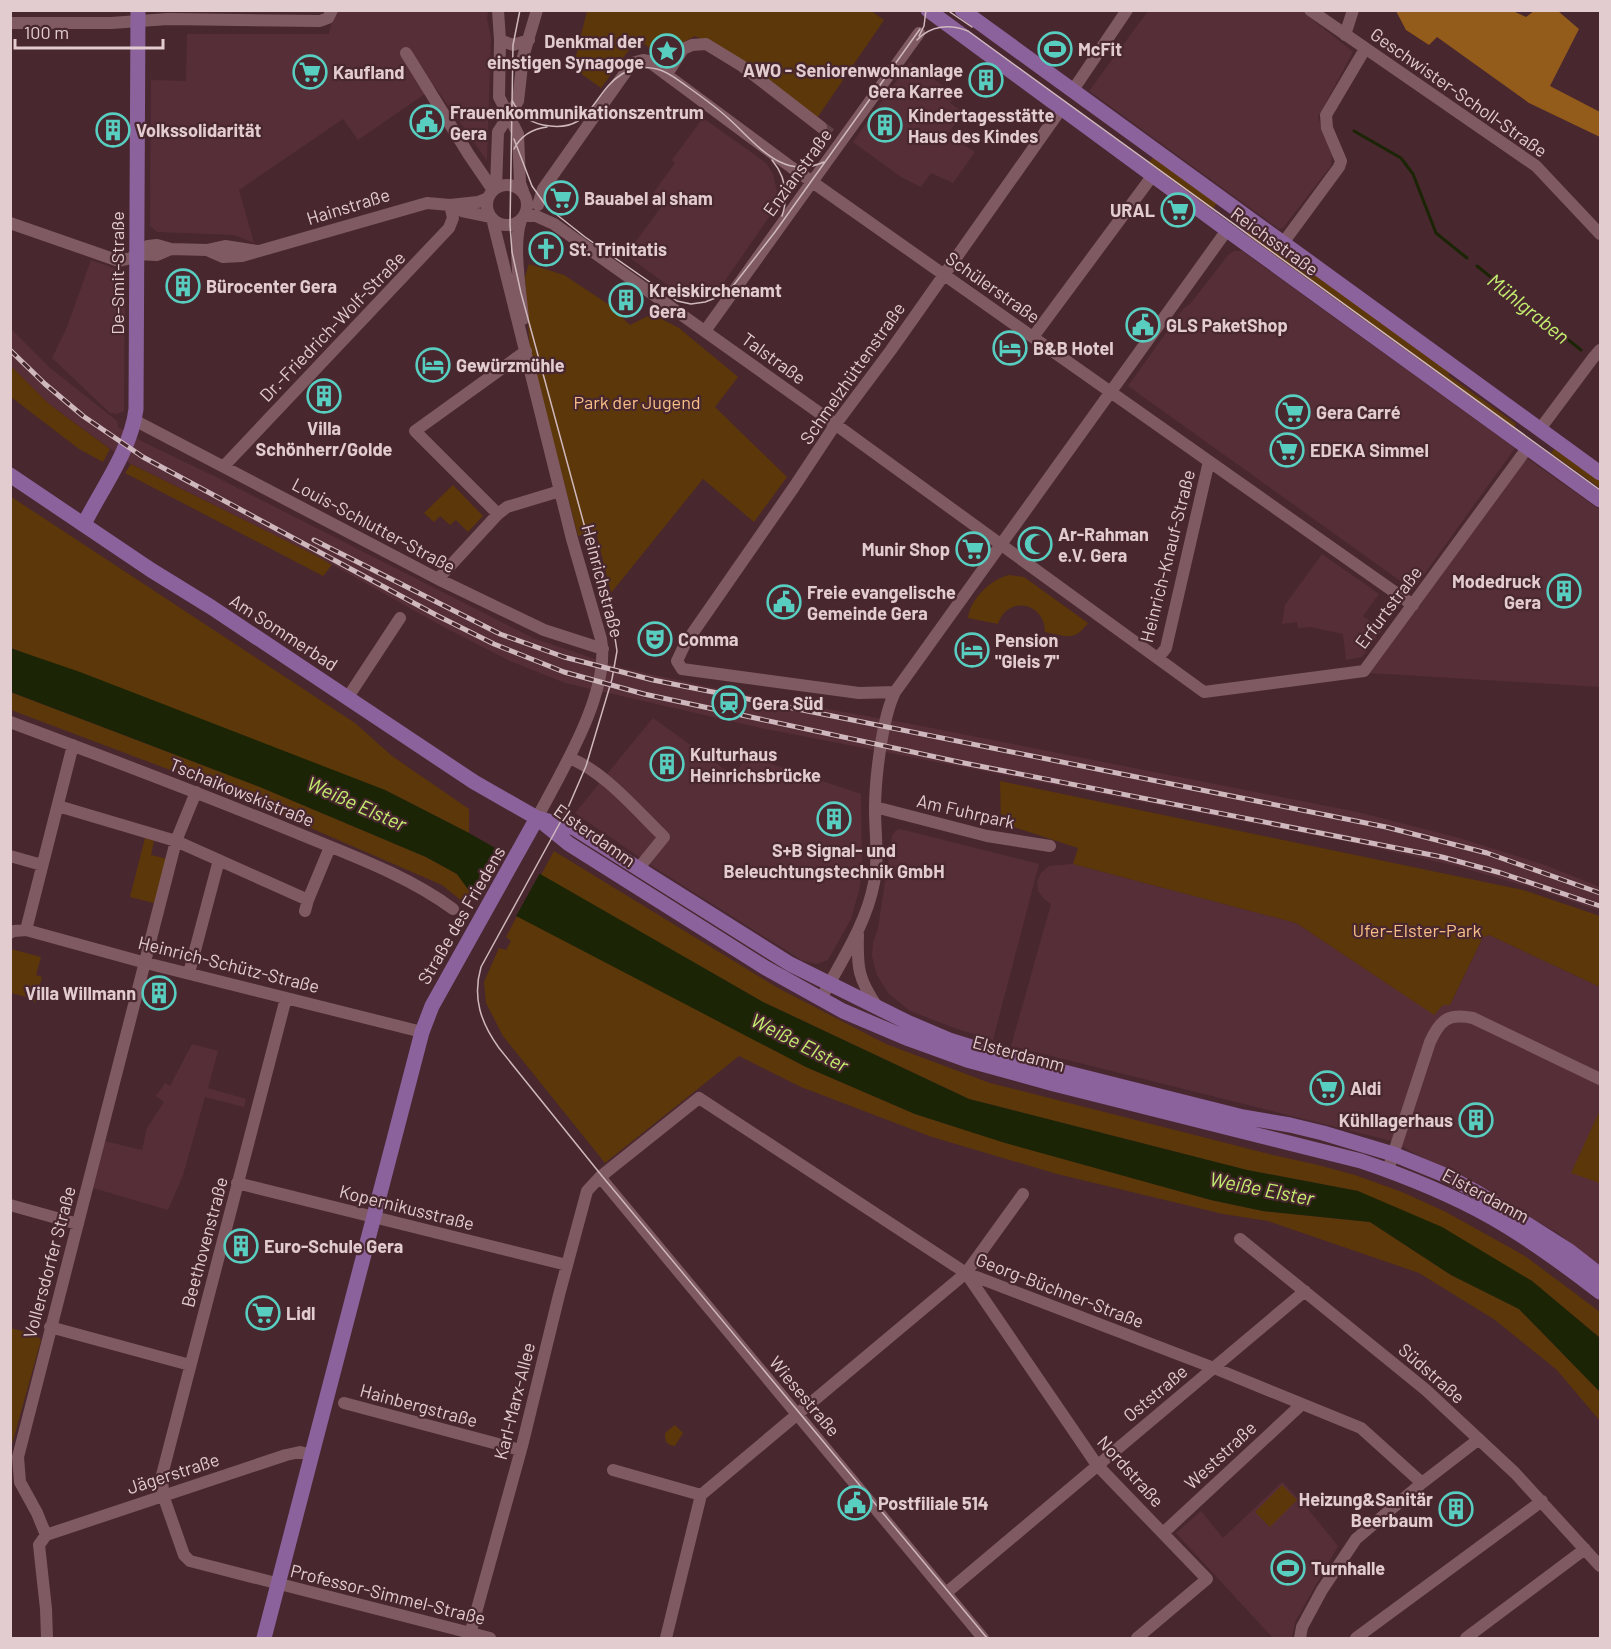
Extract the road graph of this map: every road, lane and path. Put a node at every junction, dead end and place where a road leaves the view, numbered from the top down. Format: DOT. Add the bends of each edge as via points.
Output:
graph roads {
  1 [pos="332,10"];
  2 [pos="498,10"];
  3 [pos="537,10"];
  4 [pos="928,10"];
  5 [pos="962,10"];
  6 [pos="1127,10"];
  7 [pos="1310,10"];
  8 [pos="1353,10"];
  9 [pos="138,16"];
  10 [pos="10,23"];
  11 [pos="919,33"];
  12 [pos="1345,35"];
  13 [pos="500,40"];
  14 [pos="529,40"];
  15 [pos="1365,49"];
  16 [pos="406,53"];
  17 [pos="667,74"];
  18 [pos="1073,90"];
  19 [pos="1061,109"];
  20 [pos="509,115"];
  21 [pos="821,127"];
  22 [pos="1152,175"];
  23 [pos="812,182"];
  24 [pos="492,192"];
  25 [pos="524,194"];
  26 [pos="450,205"];
  27 [pos="537,205"];
  28 [pos="1240,213"];
  29 [pos="491,218"];
  30 [pos="523,218"];
  31 [pos="10,223"];
  32 [pos="554,224"];
  33 [pos="1227,230"];
  34 [pos="1600,234"];
  35 [pos="1283,243"];
  36 [pos="136,254"];
  37 [pos="944,274"];
  38 [pos="705,331"];
  39 [pos="1034,338"];
  40 [pos="525,348"];
  41 [pos="1600,350"];
  42 [pos="1110,392"];
  43 [pos="134,420"];
  44 [pos="835,425"];
  45 [pos="1540,429"];
  46 [pos="1528,447"];
  47 [pos="1209,461"];
  48 [pos="224,466"];
  49 [pos="1600,473"];
  50 [pos="10,475"];
  51 [pos="560,490"];
  52 [pos="1600,500"];
  53 [pos="498,514"];
  54 [pos="84,524"];
  55 [pos="1002,545"];
  56 [pos="438,579"];
  57 [pos="1413,605"];
  58 [pos="400,618"];
  59 [pos="603,649"];
  60 [pos="1158,658"];
  61 [pos="895,692"];
  62 [pos="348,697"];
  63 [pos="10,722"];
  64 [pos="73,745"];
  65 [pos="568,759"];
  66 [pos="196,792"];
  67 [pos="58,806"];
  68 [pos="875,807"];
  69 [pos="537,819"];
  70 [pos="176,841"];
  71 [pos="1050,846"];
  72 [pos="330,847"];
  73 [pos="10,856"];
  74 [pos="219,860"];
  75 [pos="42,865"];
  76 [pos="638,869"];
  77 [pos="453,909"];
  78 [pos="26,930"];
  79 [pos="858,930"];
  80 [pos="10,933"];
  81 [pos="146,963"];
  82 [pos="189,974"];
  83 [pos="828,984"];
  84 [pos="286,998"];
  85 [pos="821,999"];
  86 [pos="879,1009"];
  87 [pos="422,1032"];
  88 [pos="1600,1079"];
  89 [pos="699,1098"];
  90 [pos="1393,1154"];
  91 [pos="1388,1170"];
  92 [pos="600,1177"];
  93 [pos="237,1183"];
  94 [pos="1023,1194"];
  95 [pos="10,1205"];
  96 [pos="374,1217"];
  97 [pos="78,1224"];
  98 [pos="1240,1239"];
  99 [pos="567,1265"];
  100 [pos="966,1273"];
  101 [pos="1600,1275"];
  102 [pos="1305,1291"];
  103 [pos="1600,1292"];
  104 [pos="50,1327"];
  105 [pos="190,1365"];
  106 [pos="1214,1368"];
  107 [pos="344,1403"];
  108 [pos="1302,1404"];
  109 [pos="798,1415"];
  110 [pos="1479,1439"];
  111 [pos="520,1450"];
  112 [pos="312,1455"];
  113 [pos="1097,1465"];
  114 [pos="613,1470"];
  115 [pos="1422,1483"];
  116 [pos="163,1495"];
  117 [pos="701,1495"];
  118 [pos="1542,1501"];
  119 [pos="1163,1533"];
  120 [pos="46,1535"];
  121 [pos="1586,1549"];
  122 [pos="1600,1566"];
  123 [pos="278,1585"];
  124 [pos="946,1593"];
  125 [pos="470,1636"];
  126 [pos="47,1638"];
  127 [pos="264,1638"];
  128 [pos="490,1638"];
  129 [pos="666,1638"];
  130 [pos="983,1638"];
  131 [pos="1137,1638"];
  132 [pos="1300,1638"];
  133 [pos="1356,1638"];
  134 [pos="1466,1638"];
  1 -- 9 [label="street" via="328,18 320,21"];
  2 -- 13 [label="street"];
  3 -- 14 [label="street"];
  4 -- 19 [label="main road, Reichsstraße"];
  5 -- 18 [label="main road, Reichsstraße"];
  6 -- 18 [label="street"];
  7 -- 12 [label="street, Geschwister-Scholl-Straße"];
  8 -- 12 [label="street"];
  9 -- 10 [label="street" via="111,23"];
  9 -- 36 [label="main road, De-Smit-Straße"];
  11 -- 23 [label="street, Enzianstraße" via="837,138"];
  12 -- 15 [label="street, Geschwister-Scholl-Straße"];
  13 -- 14 [label="street" via="513,45"];
  13 -- 20 [label="street" via="499,97"];
  14 -- 20 [label="street" via="523,57 520,94"];
  15 -- 34 [label="street, Geschwister-Scholl-Straße" via="1536,166"];
  15 -- 35 [label="street" via="1326,115 1327,128 1341,160 1339,167"];
  16 -- 24 [label="street"];
  17 -- 21 [label="street" via="683,49 706,44 750,71"];
  17 -- 23 [label="street, Schülerstraße"];
  17 -- 27 [label="street, Schülerstraße" via="643,60 632,63 543,189"];
  18 -- 19 [label="main road"];
  18 -- 28 [label="main road, Reichsstraße"];
  19 -- 22 [label="main road, Reichsstraße"];
  19 -- 37 [label="street, Schmelzhüttenstraße"];
  20 -- 24 [label="street" via="498,132"];
  20 -- 25 [label="street" via="518,134"];
  22 -- 33 [label="main road, Reichsstraße"];
  22 -- 39 [label="street"];
  23 -- 37 [label="street, Schülerstraße"];
  23 -- 38 [label="street, Enzianstraße"];
  24 -- 25 [label="street" via="508,185"];
  24 -- 26 [label="street, Hainstraße" via="478,202"];
  24 -- 29 [label="street" via="487,206"];
  25 -- 27 [label="street, Talstraße"];
  25 -- 30 [label="street" via="528,206"];
  26 -- 29 [label="street, Hainstraße"];
  26 -- 36 [label="street, Hainstraße" via="412,206 242,256 171,249 152,256"];
  26 -- 48 [label="street, Dr.-Friedrich-Wolf-Straße" via="453,218 448,228"];
  27 -- 32 [label="street, Talstraße"];
  28 -- 33 [label="main road"];
  28 -- 35 [label="main road, Reichsstraße"];
  29 -- 30 [label="street" via="505,225"];
  29 -- 40 [label="street, Heinrichstraße"];
  30 -- 32 [label="street, Talstraße" via="536,216"];
  30 -- 40 [label="street, Heinrichstraße" via="518,262"];
  31 -- 36 [label="street, Hainstraße" via="111,259 125,260"];
  32 -- 38 [label="street, Talstraße"];
  33 -- 42 [label="street"];
  33 -- 46 [label="main road, Reichsstraße"];
  35 -- 45 [label="main road, Reichsstraße"];
  36 -- 43 [label="main road, De-Smit-Straße"];
  37 -- 39 [label="street, Schülerstraße"];
  37 -- 44 [label="street, Schmelzhüttenstraße"];
  38 -- 44 [label="street, Talstraße"];
  39 -- 42 [label="street, Schülerstraße"];
  40 -- 51 [label="street, Heinrichstraße"];
  40 -- 53 [label="street" via="415,430"];
  41 -- 45 [label="street"];
  42 -- 47 [label="street, Schülerstraße"];
  42 -- 55 [label="street"];
  43 -- 48 [label="street, Louis-Schlutter-Straße"];
  43 -- 54 [label="main road, De-Smit-Straße"];
  44 -- 55 [label="street, Talstraße"];
  44 -- 61 [label="street, Schmelzhüttenstraße" via="685,644 678,662 682,669 859,693"];
  45 -- 46 [label="main road"];
  45 -- 49 [label="main road, Reichsstraße"];
  46 -- 52 [label="main road, Reichsstraße"];
  46 -- 57 [label="street, Erfurtstraße"];
  47 -- 57 [label="street, Schülerstraße"];
  47 -- 60 [label="street, Heinrich-Knauf-Straße" via="1166,648"];
  48 -- 56 [label="street, Louis-Schlutter-Straße"];
  50 -- 54 [label="main road, Am Sommerbad"];
  51 -- 53 [label="street" via="507,507"];
  51 -- 59 [label="street, Heinrichstraße"];
  53 -- 56 [label="street"];
  54 -- 62 [label="main road, Am Sommerbad"];
  55 -- 60 [label="street, Erfurtstraße"];
  55 -- 61 [label="street"];
  56 -- 59 [label="street, Louis-Schlutter-Straße" via="544,630"];
  57 -- 60 [label="street, Erfurtstraße" via="1364,671 1204,692"];
  58 -- 62 [label="street"];
  59 -- 65 [label="street, Heinrichstraße" via="591,707"];
  61 -- 68 [label="street" via="886,716"];
  62 -- 69 [label="main road, Am Sommerbad" via="474,782"];
  63 -- 64 [label="street, Tschaikowskistraße"];
  64 -- 66 [label="street, Tschaikowskistraße"];
  64 -- 67 [label="street"];
  65 -- 69 [label="street, Heinrichstraße"];
  65 -- 76 [label="street" via="597,774 664,837"];
  66 -- 70 [label="street, Vollersdorfer Straße"];
  66 -- 72 [label="street, Tschaikowskistraße"];
  67 -- 70 [label="street"];
  67 -- 75 [label="street"];
  68 -- 71 [label="street, Am Fuhrpark" via="987,836"];
  68 -- 79 [label="street" via="876,868 871,896"];
  69 -- 76 [label="main road, Elsterdamm" via="574,828"];
  69 -- 85 [label="main road, Elsterdamm" via="560,838"];
  69 -- 87 [label="main road, Straße des Friedens" via="432,1006"];
  70 -- 74 [label="street"];
  70 -- 81 [label="street, Vollersdorfer Straße"];
  72 -- 74 [label="street" via="306,906"];
  72 -- 77 [label="street, Tschaikowskistraße" via="426,890"];
  73 -- 75 [label="street"];
  74 -- 82 [label="street"];
  75 -- 78 [label="street"];
  76 -- 83 [label="main road, Elsterdamm"];
  78 -- 80 [label="street"];
  78 -- 81 [label="street, Heinrich-Schütz-Straße"];
  79 -- 83 [label="street"];
  79 -- 86 [label="street" via="861,980"];
  81 -- 82 [label="street, Heinrich-Schütz-Straße"];
  81 -- 97 [label="street, Vollersdorfer Straße"];
  82 -- 84 [label="street, Heinrich-Schütz-Straße"];
  83 -- 85 [label="street"];
  83 -- 86 [label="main road, Elsterdamm"];
  84 -- 87 [label="street, Heinrich-Schütz-Straße"];
  84 -- 93 [label="street, Beethovenstraße"];
  85 -- 91 [label="main road, Elsterdamm" via="876,1026 967,1060"];
  86 -- 90 [label="main road, Elsterdamm" via="949,1040 1000,1056 1243,1117 1290,1125"];
  87 -- 96 [label="main road, Straße des Friedens"];
  88 -- 90 [label="street" via="1473,1018 1460,1015 1446,1019 1430,1042"];
  89 -- 92 [label="street, Karl-Marx-Allee"];
  89 -- 100 [label="street, Georg-Büchner-Straße"];
  90 -- 91 [label="street"];
  90 -- 101 [label="main road, Elsterdamm" via="1478,1193"];
  91 -- 103 [label="main road, Elsterdamm" via="1490,1216"];
  92 -- 99 [label="street, Karl-Marx-Allee" via="587,1191"];
  92 -- 109 [label="street, Wiesestraße"];
  93 -- 96 [label="street, Kopernikusstraße"];
  93 -- 105 [label="street, Beethovenstraße"];
  94 -- 100 [label="street"];
  95 -- 97 [label="street"];
  96 -- 99 [label="street, Kopernikusstraße"];
  96 -- 112 [label="main road, Straße des Friedens"];
  97 -- 104 [label="street, Vollersdorfer Straße"];
  98 -- 102 [label="street, Südstraße"];
  99 -- 111 [label="street, Karl-Marx-Allee"];
  100 -- 106 [label="street, Georg-Büchner-Straße"];
  100 -- 109 [label="street"];
  100 -- 113 [label="street, Nordstraße"];
  102 -- 106 [label="street, Oststraße"];
  102 -- 110 [label="street, Südstraße"];
  104 -- 105 [label="street"];
  104 -- 120 [label="street, Vollersdorfer Straße" via="18,1457 20,1482"];
  105 -- 116 [label="street, Beethovenstraße" via="162,1475"];
  106 -- 108 [label="street, Georg-Büchner-Straße"];
  106 -- 113 [label="street, Oststraße"];
  107 -- 111 [label="street, Hainbergstraße"];
  108 -- 115 [label="street, Georg-Büchner-Straße" via="1361,1428"];
  108 -- 119 [label="street, Weststraße"];
  109 -- 117 [label="street"];
  109 -- 124 [label="street, Wiesestraße"];
  110 -- 115 [label="street"];
  110 -- 118 [label="street, Südstraße"];
  111 -- 125 [label="street, Karl-Marx-Allee"];
  112 -- 116 [label="street, Jägerstraße" via="286,1455"];
  112 -- 123 [label="main road, Straße des Friedens"];
  113 -- 119 [label="street, Nordstraße"];
  113 -- 124 [label="street, Oststraße"];
  114 -- 117 [label="street"];
  115 -- 132 [label="street" via="1356,1539 1322,1590"];
  116 -- 120 [label="street, Jägerstraße"];
  116 -- 123 [label="street, Professor-Simmel-Straße" via="184,1555 190,1561"];
  117 -- 129 [label="street"];
  118 -- 121 [label="street, Südstraße"];
  118 -- 133 [label="street"];
  119 -- 131 [label="street, Nordstraße" via="1207,1579"];
  120 -- 126 [label="street" via="39,1545"];
  121 -- 122 [label="street, Südstraße"];
  121 -- 134 [label="street"];
  123 -- 125 [label="street, Professor-Simmel-Straße"];
  123 -- 127 [label="main road, Straße des Friedens"];
  124 -- 130 [label="street, Wiesestraße"];
  125 -- 128 [label="street, Professor-Simmel-Straße"];
}
